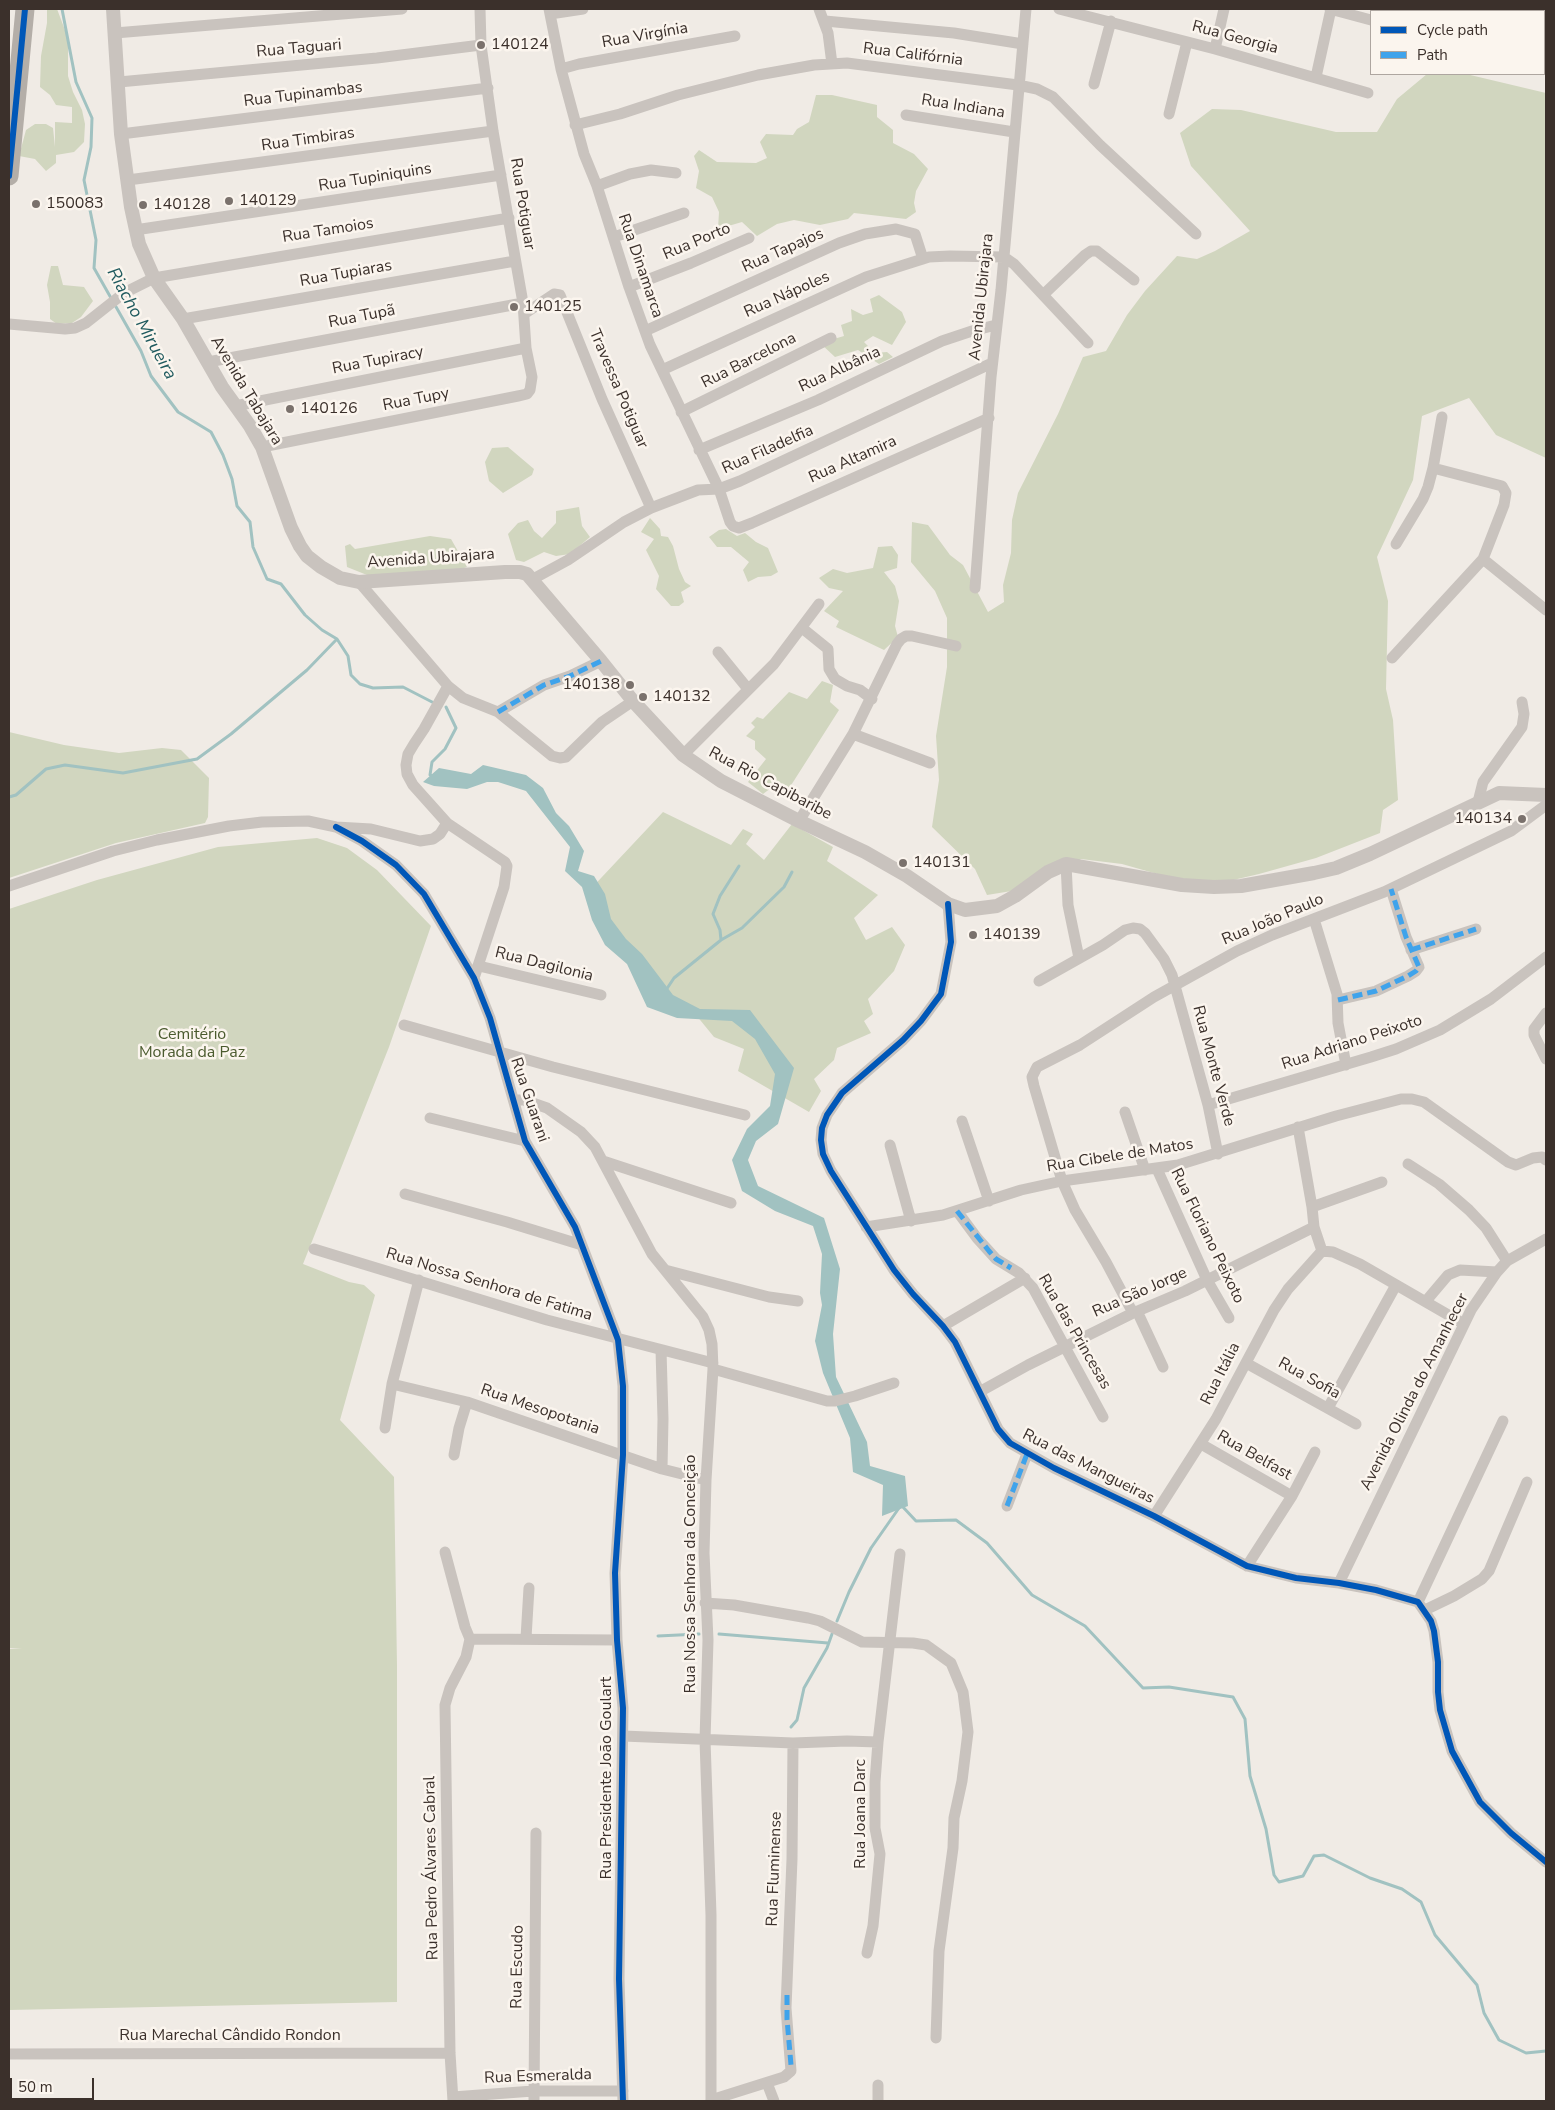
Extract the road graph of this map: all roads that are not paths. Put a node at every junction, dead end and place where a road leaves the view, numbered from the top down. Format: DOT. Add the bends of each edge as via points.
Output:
graph roads {
  1 [pos="25,9"];
  2 [pos="113,9"];
  3 [pos="402,9"];
  4 [pos="480,9"];
  5 [pos="583,9"];
  6 [pos="819,9"];
  7 [pos="1026,9"];
  8 [pos="1059,9"];
  9 [pos="1224,9"];
  10 [pos="1331,9"];
  11 [pos="550,11"];
  12 [pos="1370,20"];
  13 [pos="825,21"];
  14 [pos="1110,21"];
  15 [pos="115,33"];
  16 [pos="735,36"];
  17 [pos="1187,42"];
  18 [pos="1023,44"];
  19 [pos="481,45"];
  20 [pos="1215,49"];
  21 [pos="832,64"];
  22 [pos="561,69"];
  23 [pos="1316,77"];
  24 [pos="119,82"];
  25 [pos="1094,84"];
  26 [pos="1018,85"];
  27 [pos="488,88"];
  28 [pos="1368,93"];
  29 [pos="1169,114"];
  30 [pos="906,115"];
  31 [pos="575,125"];
  32 [pos="493,131"];
  33 [pos="1014,132"];
  34 [pos="121,134"];
  35 [pos="676,173"];
  36 [pos="502,175"];
  37 [pos="9,176"];
  38 [pos="128,180"];
  39 [pos="597,186"];
  40 [pos="684,213"];
  41 [pos="509,218"];
  42 [pos="135,230"];
  43 [pos="1196,234"];
  44 [pos="614,238"];
  45 [pos="749,238"];
  46 [pos="1004,257"];
  47 [pos="926,258"];
  48 [pos="515,261"];
  49 [pos="154,278"];
  50 [pos="1134,280"];
  51 [pos="629,286"];
  52 [pos="1043,295"];
  53 [pos="523,308"];
  54 [pos="183,319"];
  55 [pos="9,324"];
  56 [pos="996,325"];
  57 [pos="645,331"];
  58 [pos="831,338"];
  59 [pos="1088,343"];
  60 [pos="526,348"];
  61 [pos="208,362"];
  62 [pos="992,363"];
  63 [pos="662,370"];
  64 [pos="518,396"];
  65 [pos="235,406"];
  66 [pos="681,412"];
  67 [pos="1442,417"];
  68 [pos="989,418"];
  69 [pos="262,447"];
  70 [pos="700,450"];
  71 [pos="1433,468"];
  72 [pos="719,489"];
  73 [pos="651,508"];
  74 [pos="730,522"];
  75 [pos="1396,544"];
  76 [pos="1483,559"];
  77 [pos="533,579"];
  78 [pos="359,582"];
  79 [pos="975,588"];
  80 [pos="819,604"];
  81 [pos="1546,610"];
  82 [pos="802,628"];
  83 [pos="956,646"];
  84 [pos="718,652"];
  85 [pos="1392,658"];
  86 [pos="601,661"];
  87 [pos="448,686"];
  88 [pos="748,689"];
  89 [pos="872,699"];
  90 [pos="633,702"];
  91 [pos="1522,702"];
  92 [pos="498,712"];
  93 [pos="853,734"];
  94 [pos="683,755"];
  95 [pos="930,763"];
  96 [pos="1546,794"];
  97 [pos="1478,802"];
  98 [pos="1546,805"];
  99 [pos="799,821"];
  100 [pos="447,823"];
  101 [pos="336,827"];
  102 [pos="1066,864"];
  103 [pos="9,886"];
  104 [pos="1391,889"];
  105 [pos="948,904"];
  106 [pos="1314,919"];
  107 [pos="1476,929"];
  108 [pos="1411,950"];
  109 [pos="1546,957"];
  110 [pos="1079,958"];
  111 [pos="479,966"];
  112 [pos="474,978"];
  113 [pos="1039,982"];
  114 [pos="1175,986"];
  115 [pos="602,996"];
  116 [pos="1338,1000"];
  117 [pos="1546,1013"];
  118 [pos="404,1025"];
  119 [pos="498,1051"];
  120 [pos="1546,1059"];
  121 [pos="1346,1065"];
  122 [pos="514,1100"];
  123 [pos="1208,1105"];
  124 [pos="1125,1112"];
  125 [pos="745,1115"];
  126 [pos="430,1118"];
  127 [pos="962,1121"];
  128 [pos="1298,1127"];
  129 [pos="525,1141"];
  130 [pos="890,1146"];
  131 [pos="1218,1154"];
  132 [pos="1546,1160"];
  133 [pos="603,1161"];
  134 [pos="1408,1164"];
  135 [pos="1151,1170"];
  136 [pos="1062,1181"];
  137 [pos="1382,1182"];
  138 [pos="405,1194"];
  139 [pos="989,1201"];
  140 [pos="731,1203"];
  141 [pos="1312,1206"];
  142 [pos="957,1211"];
  143 [pos="910,1221"];
  144 [pos="866,1227"];
  145 [pos="1314,1227"];
  146 [pos="1546,1239"];
  147 [pos="582,1245"];
  148 [pos="314,1249"];
  149 [pos="1322,1251"];
  150 [pos="1507,1261"];
  151 [pos="664,1270"];
  152 [pos="1497,1272"];
  153 [pos="1024,1278"];
  154 [pos="419,1280"];
  155 [pos="1208,1280"];
  156 [pos="1396,1285"];
  157 [pos="798,1301"];
  158 [pos="1426,1301"];
  159 [pos="1135,1312"];
  160 [pos="1229,1318"];
  161 [pos="1464,1324"];
  162 [pos="943,1326"];
  163 [pos="618,1340"];
  164 [pos="1064,1347"];
  165 [pos="661,1350"];
  166 [pos="1246,1363"];
  167 [pos="713,1366"];
  168 [pos="1163,1367"];
  169 [pos="894,1383"];
  170 [pos="392,1384"];
  171 [pos="981,1391"];
  172 [pos="467,1402"];
  173 [pos="1328,1408"];
  174 [pos="1103,1417"];
  175 [pos="1503,1422"];
  176 [pos="1356,1424"];
  177 [pos="385,1428"];
  178 [pos="1201,1444"];
  179 [pos="1315,1452"];
  180 [pos="1027,1454"];
  181 [pos="454,1455"];
  182 [pos="623,1455"];
  183 [pos="662,1468"];
  184 [pos="706,1480"];
  185 [pos="1527,1482"];
  186 [pos="1292,1496"];
  187 [pos="1007,1506"];
  188 [pos="1154,1516"];
  189 [pos="445,1552"];
  190 [pos="900,1554"];
  191 [pos="1247,1566"];
  192 [pos="1339,1583"];
  193 [pos="529,1588"];
  194 [pos="705,1603"];
  195 [pos="1421,1606"];
  196 [pos="526,1638"];
  197 [pos="470,1639"];
  198 [pos="617,1640"];
  199 [pos="889,1644"];
  200 [pos="623,1736"];
  201 [pos="705,1740"];
  202 [pos="878,1742"];
  203 [pos="793,1744"];
  204 [pos="536,1834"];
  205 [pos="1546,1862"];
  206 [pos="867,1953"];
  207 [pos="936,2038"];
  208 [pos="450,2053"];
  209 [pos="9,2054"];
  210 [pos="767,2083"];
  211 [pos="878,2085"];
  212 [pos="534,2096"];
  213 [pos="623,2096"];
  214 [pos="453,2099"];
  215 [pos="711,2100"];
  216 [pos="774,2101"];
  217 [pos="878,2101"];
  1 -- 37 [label="highway"];
  2 -- 15 [label="street, Avenida Tabajara"];
  3 -- 15 [label="street"];
  4 -- 19 [label="street, Rua Potiguar"];
  5 -- 11 [label="street"];
  6 -- 13 [label="street"];
  7 -- 18 [label="street, Avenida Ubirajara"];
  8 -- 14 [label="street, Rua Georgia"];
  9 -- 20 [label="street"];
  10 -- 12 [label="street"];
  10 -- 23 [label="street"];
  11 -- 22 [label="street, Rua Dinamarca"];
  13 -- 18 [label="street" via="954,33"];
  13 -- 21 [label="street"];
  14 -- 17 [label="street, Rua Georgia"];
  14 -- 25 [label="street"];
  15 -- 24 [label="street, Avenida Tabajara"];
  16 -- 22 [label="street, Rua Virgínia"];
  17 -- 20 [label="street, Rua Georgia"];
  17 -- 29 [label="street"];
  18 -- 26 [label="street, Avenida Ubirajara"];
  19 -- 24 [label="street, Rua Taguari"];
  19 -- 27 [label="street, Rua Potiguar"];
  20 -- 23 [label="street, Rua Georgia"];
  21 -- 26 [label="street, Rua Califórnia" via="847,63"];
  21 -- 31 [label="street, Rua Califórnia" via="758,75"];
  22 -- 31 [label="street, Rua Dinamarca"];
  23 -- 28 [label="street, Rua Georgia"];
  24 -- 34 [label="street, Avenida Tabajara"];
  26 -- 33 [label="street, Avenida Ubirajara"];
  26 -- 43 [label="street, Rua Califórnia" via="1053,97"];
  27 -- 32 [label="street, Rua Potiguar"];
  27 -- 34 [label="street, Rua Tupinambas"];
  30 -- 33 [label="street, Rua Indiana"];
  31 -- 39 [label="street, Rua Dinamarca"];
  32 -- 36 [label="street, Rua Potiguar"];
  32 -- 38 [label="street, Rua Timbiras"];
  33 -- 46 [label="street, Avenida Ubirajara"];
  34 -- 38 [label="street, Avenida Tabajara"];
  35 -- 39 [label="street" via="651,170"];
  36 -- 41 [label="street, Rua Potiguar"];
  36 -- 42 [label="street, Rua Tupiniquins"];
  38 -- 42 [label="street, Avenida Tabajara"];
  39 -- 44 [label="street, Rua Dinamarca"];
  40 -- 44 [label="street"];
  41 -- 48 [label="street, Rua Potiguar"];
  41 -- 49 [label="street, Rua Tamoios"];
  42 -- 49 [label="street, Avenida Tabajara"];
  44 -- 51 [label="street, Rua Dinamarca"];
  45 -- 51 [label="street, Rua Porto"];
  46 -- 47 [label="street, Rua Nápoles"];
  46 -- 52 [label="street"];
  46 -- 56 [label="street, Avenida Ubirajara"];
  47 -- 57 [label="street, Rua Tapajos" via="915,234 896,229 865,234"];
  47 -- 63 [label="street, Rua Nápoles" via="866,277"];
  48 -- 53 [label="street, Rua Potiguar"];
  48 -- 54 [label="street, Rua Tupiaras"];
  49 -- 54 [label="street, Avenida Tabajara"];
  49 -- 55 [label="street, Rua Tamoios" via="124,293 75,328 65,330"];
  50 -- 52 [label="street" via="1108,258 1091,251"];
  51 -- 57 [label="street, Rua Dinamarca"];
  52 -- 59 [label="street"];
  53 -- 60 [label="street, Rua Potiguar"];
  53 -- 61 [label="street, Rua Tupã"];
  53 -- 73 [label="street, Travessa Potiguar" via="554,294 560,295"];
  54 -- 61 [label="street, Avenida Tabajara"];
  56 -- 62 [label="street, Avenida Ubirajara"];
  56 -- 70 [label="street, Rua Albânia" via="942,341 818,400"];
  57 -- 63 [label="street, Rua Dinamarca"];
  58 -- 66 [label="street, Rua Barcelona"];
  60 -- 64 [label="street, Rua Potiguar" via="532,386 527,394"];
  60 -- 65 [label="street, Rua Tupiracy"];
  61 -- 65 [label="street, Avenida Tabajara"];
  62 -- 68 [label="street, Avenida Ubirajara"];
  62 -- 72 [label="street, Rua Filadelfia"];
  63 -- 66 [label="street, Rua Dinamarca"];
  64 -- 69 [label="street, Rua Tupy"];
  65 -- 69 [label="street, Avenida Tabajara"];
  66 -- 70 [label="street, Rua Dinamarca"];
  67 -- 71 [label="street"];
  68 -- 74 [label="street, Rua Altamira" via="752,523 739,528"];
  68 -- 79 [label="street, Avenida Ubirajara"];
  69 -- 78 [label="street, Avenida Tabajara" via="292,528 307,556 340,578"];
  70 -- 72 [label="street, Rua Dinamarca"];
  71 -- 75 [label="street" via="1423,499"];
  71 -- 76 [label="street" via="1495,482 1505,488 1504,505"];
  72 -- 73 [label="street, Rua Filadelfia" via="698,490"];
  72 -- 74 [label="street, Rua Dinamarca"];
  73 -- 77 [label="street, Rua Filadelfia"];
  76 -- 81 [label="street"];
  76 -- 85 [label="street"];
  77 -- 78 [label="street, Avenida Ubirajara" via="520,572 505,572"];
  77 -- 86 [label="street, Rua Rio Capibaribe"];
  78 -- 87 [label="street"];
  80 -- 82 [label="street"];
  82 -- 88 [label="street" via="774,664"];
  82 -- 89 [label="street" via="828,649 830,670 835,679"];
  83 -- 89 [label="street" via="906,636 897,644"];
  84 -- 88 [label="street"];
  86 -- 90 [label="street, Rua Rio Capibaribe"];
  86 -- 92 [label="street" via="544,685"];
  87 -- 92 [label="street" via="463,698"];
  87 -- 100 [label="street" via="408,754 406,765 413,785"];
  88 -- 94 [label="street"];
  89 -- 93 [label="street"];
  90 -- 92 [label="street" via="602,722 575,750 560,758 552,756"];
  90 -- 94 [label="street, Rua Rio Capibaribe"];
  91 -- 97 [label="street" via="1522,727 1483,782"];
  93 -- 95 [label="street"];
  93 -- 99 [label="street"];
  94 -- 99 [label="street, Rua Rio Capibaribe" via="721,781"];
  96 -- 97 [label="street" via="1499,793"];
  97 -- 102 [label="street" via="1336,868 1248,884 1214,888 1182,885"];
  98 -- 104 [label="street, Rua João Paulo" via="1511,831"];
  99 -- 105 [label="street, Rua Rio Capibaribe" via="886,863"];
  100 -- 101 [label="street" via="433,839 420,841 371,830"];
  100 -- 111 [label="street" via="507,866 504,888"];
  101 -- 103 [label="street" via="290,820 212,828 113,851"];
  101 -- 112 [label="street, Rua Guarani" via="396,865 424,894"];
  102 -- 105 [label="street" via="1048,872 997,906 966,910"];
  102 -- 110 [label="street" via="1068,905"];
  104 -- 106 [label="street, Rua João Paulo"];
  104 -- 108 [label="street"];
  105 -- 144 [label="street, Rua das Mangueiras" via="951,942 941,994 903,1040 842,1093 827,1114 822,1128 823,1154"];
  106 -- 114 [label="street, Rua João Paulo" via="1237,951"];
  106 -- 116 [label="street"];
  107 -- 108 [label="street"];
  108 -- 116 [label="street" via="1418,963 1416,971 1368,994"];
  109 -- 121 [label="street, Rua Adriano Peixoto" via="1491,999 1447,1027 1396,1049"];
  110 -- 113 [label="street"];
  110 -- 114 [label="street, Rua Monte Verde" via="1125,930 1140,929 1164,959"];
  111 -- 112 [label="street"];
  111 -- 115 [label="street, Rua Dagilonia"];
  112 -- 119 [label="street, Rua Guarani" via="490,1018"];
  114 -- 123 [label="street, Rua Monte Verde"];
  114 -- 136 [label="street, Rua João Paulo" via="1080,1045 1037,1067 1032,1077"];
  116 -- 121 [label="street" via="1338,1023"];
  117 -- 120 [label="street" via="1534,1029 1534,1035"];
  118 -- 119 [label="street"];
  119 -- 122 [label="street, Rua Guarani"];
  119 -- 125 [label="street"];
  121 -- 123 [label="street, Rua Adriano Peixoto"];
  122 -- 129 [label="street, Rua Guarani"];
  122 -- 133 [label="street, Rua Nossa Senhora da Conceição" via="533,1102 567,1121 581,1132"];
  123 -- 131 [label="street, Rua Monte Verde"];
  124 -- 135 [label="street, Rua Floriano Peixoto"];
  126 -- 129 [label="street"];
  127 -- 139 [label="street"];
  128 -- 131 [label="street, Rua Cibele de Matos"];
  128 -- 132 [label="street, Rua Cibele de Matos" via="1371,1106 1412,1099 1424,1102 1508,1162 1516,1165 1533,1158"];
  128 -- 141 [label="street"];
  129 -- 147 [label="street, Rua Guarani" via="566,1209"];
  130 -- 143 [label="street"];
  131 -- 135 [label="street, Rua Cibele de Matos"];
  133 -- 140 [label="street"];
  133 -- 151 [label="street, Rua Nossa Senhora da Conceição" via="639,1233"];
  134 -- 150 [label="street" via="1439,1184 1469,1210 1486,1228"];
  135 -- 136 [label="street, Rua Cibele de Matos"];
  135 -- 155 [label="street, Rua Floriano Peixoto"];
  136 -- 139 [label="street, Rua Cibele de Matos"];
  136 -- 159 [label="street" via="1075,1210"];
  137 -- 141 [label="street"];
  138 -- 147 [label="street"];
  139 -- 142 [label="street, Rua Cibele de Matos"];
  141 -- 145 [label="street"];
  142 -- 143 [label="street, Rua Cibele de Matos"];
  142 -- 153 [label="street, Rua das Princesas" via="989,1251"];
  143 -- 144 [label="street, Rua Cibele de Matos"];
  144 -- 162 [label="street, Rua das Mangueiras" via="894,1270"];
  145 -- 149 [label="street"];
  145 -- 155 [label="street, Rua São Jorge"];
  146 -- 150 [label="street, Avenida Olinda do Amanhecer"];
  147 -- 163 [label="street, Rua Guarani"];
  148 -- 154 [label="street, Rua Nossa Senhora de Fatima"];
  149 -- 156 [label="street" via="1352,1260"];
  149 -- 166 [label="street, Rua Itália" via="1288,1289"];
  150 -- 152 [label="street, Avenida Olinda do Amanhecer"];
  151 -- 157 [label="street" via="768,1297"];
  151 -- 167 [label="street, Rua Nossa Senhora da Conceição" via="703,1317 712,1344"];
  152 -- 158 [label="street" via="1460,1270 1448,1275"];
  152 -- 161 [label="street, Avenida Olinda do Amanhecer"];
  153 -- 162 [label="street"];
  153 -- 164 [label="street, Rua das Princesas" via="1033,1288"];
  154 -- 163 [label="street, Rua Nossa Senhora de Fatima"];
  154 -- 170 [label="street"];
  155 -- 159 [label="street, Rua São Jorge"];
  155 -- 160 [label="street, Rua Floriano Peixoto"];
  156 -- 158 [label="street"];
  156 -- 173 [label="street"];
  158 -- 161 [label="street"];
  159 -- 164 [label="street, Rua São Jorge"];
  159 -- 168 [label="street"];
  161 -- 192 [label="street, Avenida Olinda do Amanhecer"];
  162 -- 171 [label="street, Rua das Mangueiras"];
  163 -- 165 [label="street, Rua Nossa Senhora de Fatima"];
  163 -- 182 [label="street, Rua Guarani" via="623,1386"];
  164 -- 171 [label="street, Rua São Jorge"];
  164 -- 174 [label="street, Rua das Princesas"];
  165 -- 167 [label="street, Rua Nossa Senhora de Fatima"];
  165 -- 183 [label="street"];
  166 -- 173 [label="street, Rua Sofia"];
  166 -- 178 [label="street, Rua Itália"];
  167 -- 169 [label="street, Rua Nossa Senhora de Fatima" via="827,1401"];
  167 -- 184 [label="street, Rua Nossa Senhora da Conceição"];
  170 -- 172 [label="street, Rua Mesopotania"];
  170 -- 177 [label="street"];
  171 -- 180 [label="street, Rua das Mangueiras" via="998,1429 1010,1443"];
  172 -- 181 [label="street"];
  172 -- 182 [label="street, Rua Mesopotania"];
  173 -- 176 [label="street, Rua Sofia"];
  175 -- 195 [label="street"];
  178 -- 186 [label="street, Rua Belfast"];
  178 -- 188 [label="street, Rua Itália"];
  179 -- 186 [label="street, Rua Belfast"];
  180 -- 187 [label="street"];
  180 -- 188 [label="street, Rua das Mangueiras"];
  182 -- 183 [label="street, Rua Mesopotania"];
  182 -- 198 [label="street, Rua Presidente João Goulart" via="615,1573"];
  183 -- 184 [label="street, Rua Mesopotania"];
  184 -- 194 [label="street, Rua Nossa Senhora da Conceição"];
  185 -- 195 [label="street" via="1489,1571 1454,1596"];
  186 -- 191 [label="street, Rua Belfast"];
  188 -- 191 [label="street, Rua das Mangueiras"];
  189 -- 197 [label="street"];
  190 -- 199 [label="street, Rua Joana Darc"];
  191 -- 192 [label="street, Rua das Mangueiras" via="1296,1578"];
  192 -- 195 [label="street, Rua das Mangueiras" via="1376,1590"];
  193 -- 196 [label="street"];
  194 -- 199 [label="street" via="808,1618 862,1642"];
  194 -- 201 [label="street, Rua Nossa Senhora da Conceição" via="708,1640"];
  195 -- 205 [label="street" via="1431,1621 1436,1644 1438,1692 1452,1751 1480,1802"];
  196 -- 197 [label="street"];
  196 -- 198 [label="street"];
  197 -- 208 [label="street, Rua Pedro Álvares Cabral" via="446,1705"];
  198 -- 200 [label="street, Rua Presidente João Goulart"];
  199 -- 202 [label="street, Rua Joana Darc"];
  199 -- 207 [label="street" via="926,1645 951,1663 963,1692 968,1732 954,1818 939,1951"];
  200 -- 201 [label="street"];
  200 -- 213 [label="street, Rua Presidente João Goulart" via="620,1979"];
  201 -- 203 [label="street"];
  201 -- 215 [label="street, Rua Nossa Senhora da Conceição"];
  202 -- 203 [label="street"];
  202 -- 206 [label="street, Rua Joana Darc" via="875,1828 880,1854"];
  203 -- 210 [label="street, Rua Fluminense" via="786,2019 791,2065 788,2074"];
  204 -- 212 [label="street, Rua Escudo"];
  208 -- 209 [label="street, Rua Marechal Cândido Rondon"];
  208 -- 214 [label="street, Rua Pedro Álvares Cabral"];
  210 -- 215 [label="street"];
  210 -- 216 [label="street"];
  211 -- 217 [label="street"];
  212 -- 213 [label="street, Rua Esmeralda"];
  212 -- 214 [label="street, Rua Esmeralda"];
}
